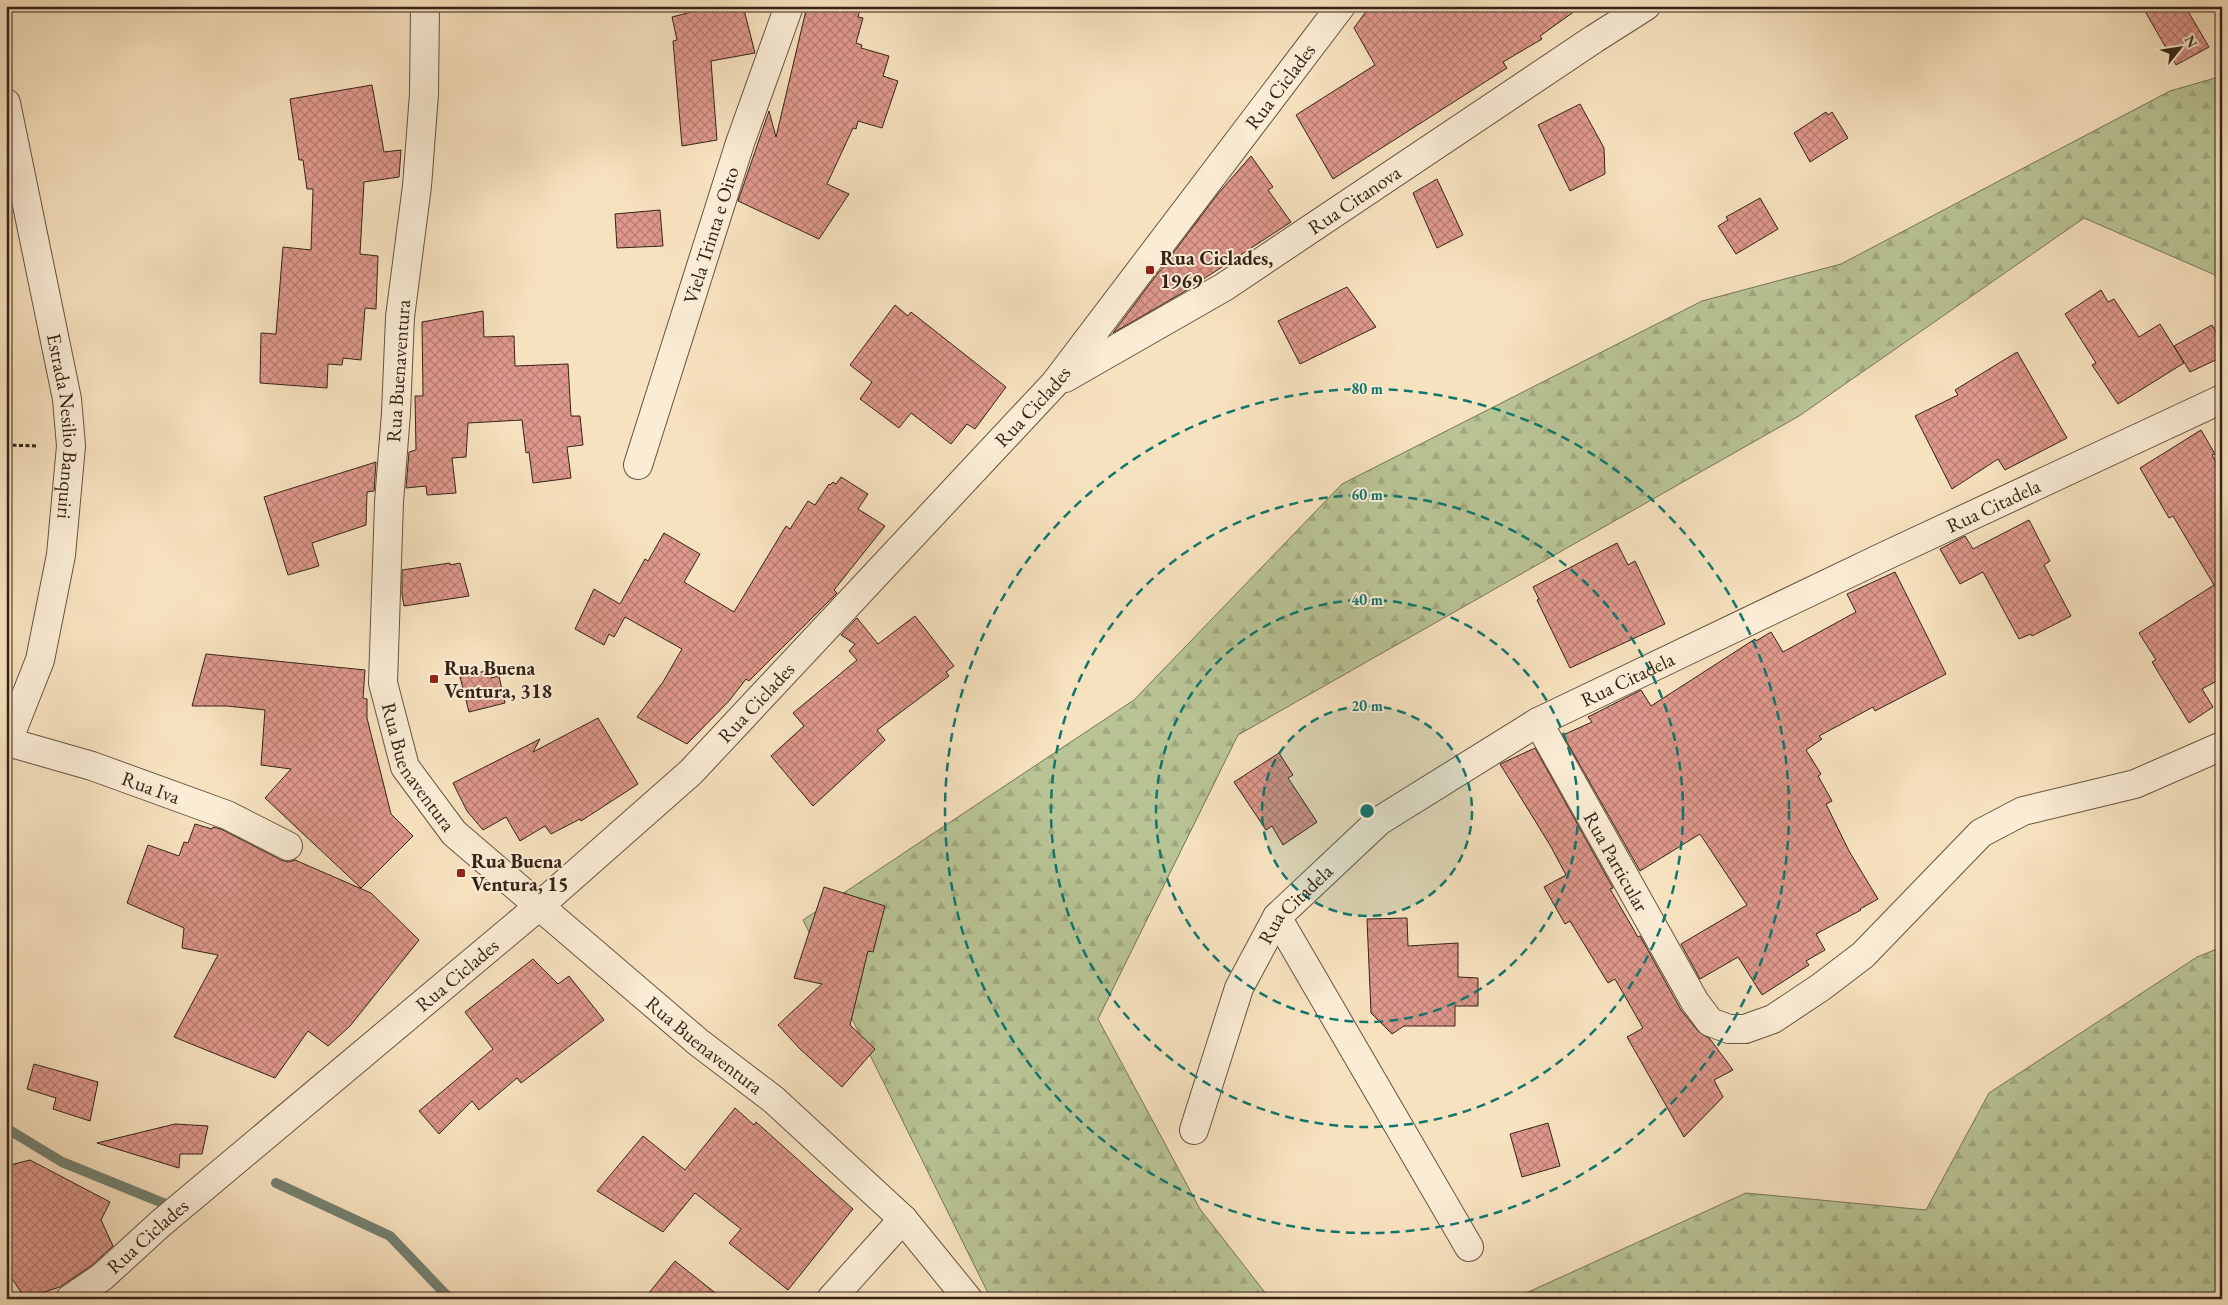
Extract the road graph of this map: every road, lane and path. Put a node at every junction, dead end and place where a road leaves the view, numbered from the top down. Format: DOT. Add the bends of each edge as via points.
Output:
graph roads {
  1 [pos="425,6"];
  2 [pos="788,6"];
  3 [pos="1341,6"];
  4 [pos="1646,6"];
  5 [pos="6,103"];
  6 [pos="1055,383"];
  7 [pos="2222,399"];
  8 [pos="638,465"];
  9 [pos="1538,722"];
  10 [pos="7,744"];
  11 [pos="2222,746"];
  12 [pos="288,846"];
  13 [pos="538,907"];
  14 [pos="1276,917"];
  15 [pos="1194,1130"];
  16 [pos="903,1220"];
  17 [pos="1469,1247"];
  18 [pos="70,1299"];
  19 [pos="831,1299"];
  20 [pos="968,1299"];
  1 -- 13 [label="street, Rua Buenaventura" via="424,94 400,317 383,683 405,767 454,833"];
  2 -- 8 [label="street, Viela Trinta e Oito" via="740,143"];
  3 -- 6 [label="street, Rua Ciclades"];
  4 -- 6 [label="street, Rua Citanova" via="1224,287"];
  5 -- 10 [label="street, Estrada Nesilio Banquiri" via="66,399 71,446 61,555 40,660"];
  6 -- 13 [label="street, Rua Ciclades" via="691,772"];
  7 -- 9 [label="street, Rua Citadela"];
  9 -- 11 [label="street, Rua Particular" via="1695,1002 1710,1022 1729,1030 1745,1029 1773,1019 1863,955 1981,833 2023,811 2135,784"];
  9 -- 14 [label="street, Rua Citadela" via="1379,821"];
  10 -- 12 [label="street, Rua Iva" via="92,766 227,815"];
  13 -- 16 [label="street, Rua Buenaventura" via="698,1042 774,1100"];
  13 -- 18 [label="street, Rua Ciclades" via="160,1224 102,1277"];
  14 -- 15 [label="street, Rua Citadela" via="1239,988"];
  14 -- 17 [label="street"];
  16 -- 19 [label="street"];
  16 -- 20 [label="street, Rua Buenaventura"];
}
